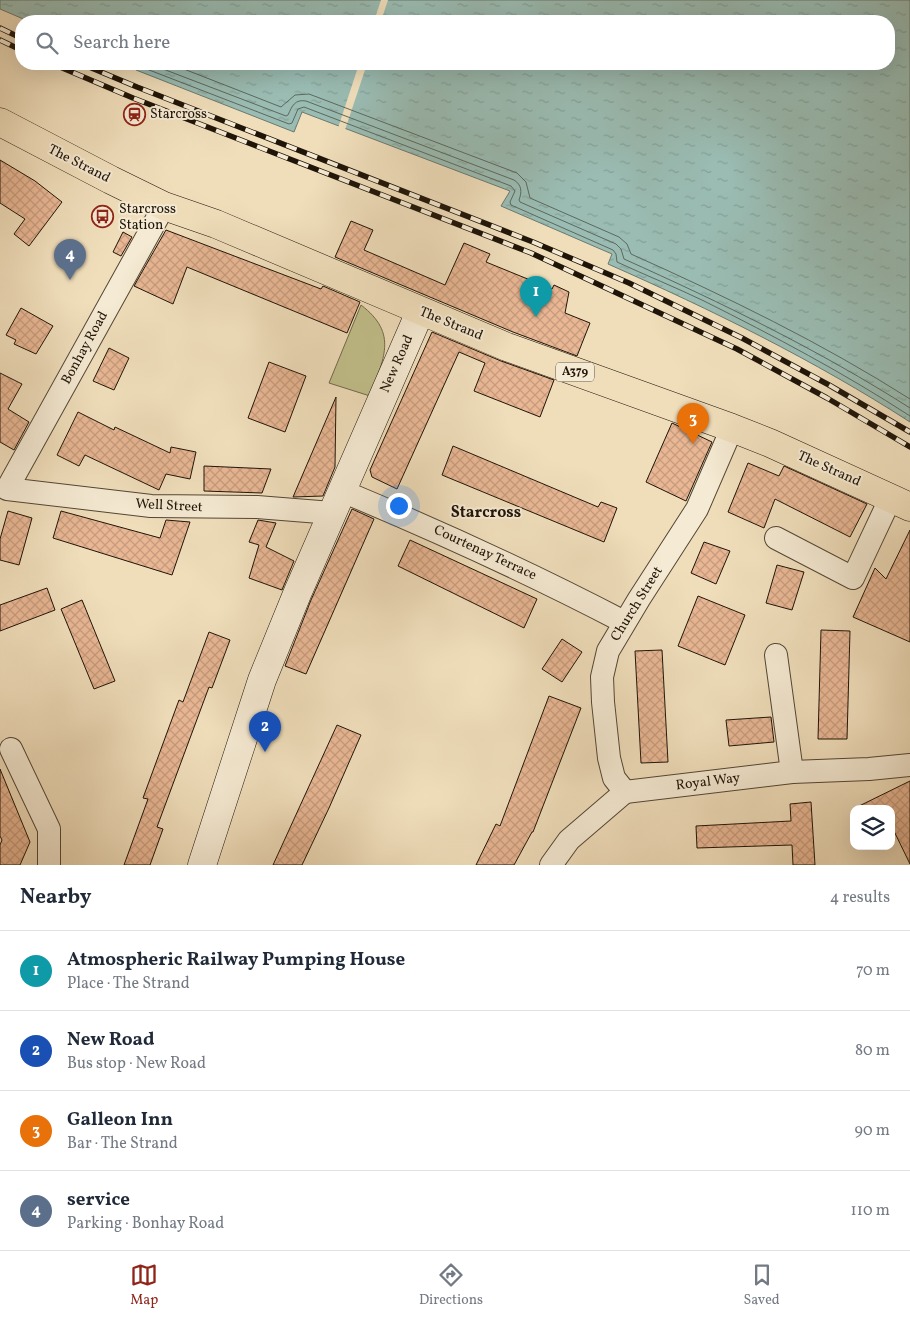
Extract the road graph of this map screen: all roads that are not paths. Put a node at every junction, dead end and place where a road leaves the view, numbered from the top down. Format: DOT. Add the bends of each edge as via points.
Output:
graph roads {
  1 [pos="0,122"];
  2 [pos="164,206"];
  3 [pos="420,312"];
  4 [pos="732,428"];
  5 [pos="6,489"];
  6 [pos="337,502"];
  7 [pos="901,502"];
  8 [pos="776,538"];
  9 [pos="624,622"];
  10 [pos="776,655"];
  11 [pos="11,749"];
  12 [pos="910,764"];
  13 [pos="792,772"];
  14 [pos="625,792"];
  15 [pos="48,865"];
  16 [pos="202,865"];
  17 [pos="552,865"];
  1 -- 2 [label="main road, The Strand / A379"];
  2 -- 3 [label="main road, The Strand / A379" via="216,224"];
  2 -- 5 [label="street, Bonhay Road"];
  3 -- 4 [label="main road, The Strand / A379"];
  3 -- 6 [label="street, New Road"];
  4 -- 7 [label="main road, The Strand / A379"];
  4 -- 9 [label="street, Church Street" via="697,509"];
  5 -- 6 [label="street, Well Street" via="151,506 257,507"];
  6 -- 9 [label="street, Courtenay Terrace" via="407,518 536,577"];
  6 -- 16 [label="street, New Road" via="262,680"];
  7 -- 8 [label="street" via="853,578"];
  9 -- 14 [label="street, Church Street" via="608,651 602,677 609,758 614,778"];
  10 -- 13 [label="street"];
  11 -- 15 [label="street" via="49,829"];
  12 -- 13 [label="street, Royal Way"];
  13 -- 14 [label="street, Royal Way"];
  14 -- 17 [label="street" via="568,840"];
}
